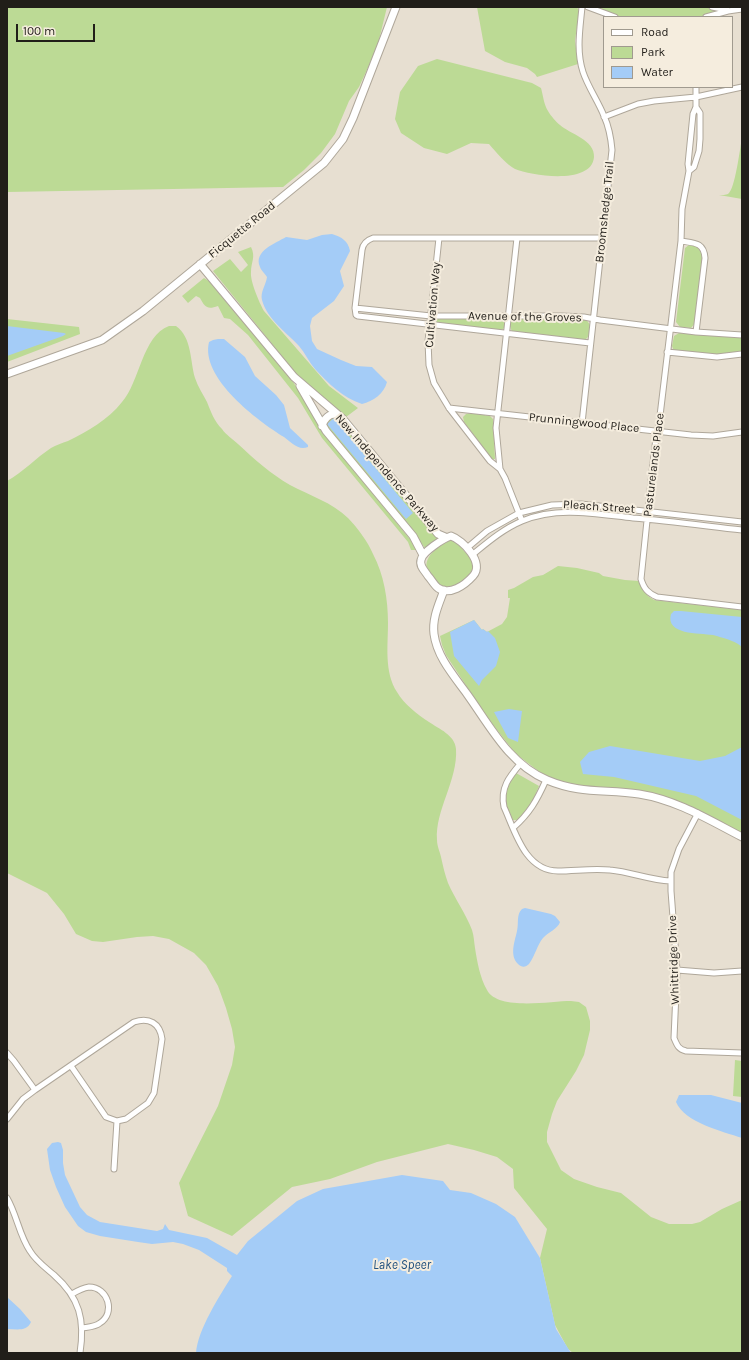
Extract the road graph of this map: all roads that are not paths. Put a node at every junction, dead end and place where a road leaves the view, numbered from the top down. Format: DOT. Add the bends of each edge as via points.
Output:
graph roads {
  1 [pos="396,7"];
  2 [pos="582,7"];
  3 [pos="588,7"];
  4 [pos="712,7"];
  5 [pos="742,8"];
  6 [pos="728,11"];
  7 [pos="612,16"];
  8 [pos="710,16"];
  9 [pos="742,87"];
  10 [pos="696,88"];
  11 [pos="696,97"];
  12 [pos="696,107"];
  13 [pos="604,117"];
  14 [pos="689,171"];
  15 [pos="439,238"];
  16 [pos="517,238"];
  17 [pos="602,238"];
  18 [pos="681,241"];
  19 [pos="200,264"];
  20 [pos="355,308"];
  21 [pos="431,316"];
  22 [pos="508,316"];
  23 [pos="593,318"];
  24 [pos="430,324"];
  25 [pos="671,329"];
  26 [pos="696,332"];
  27 [pos="506,334"];
  28 [pos="742,335"];
  29 [pos="590,343"];
  30 [pos="667,352"];
  31 [pos="742,354"];
  32 [pos="7,374"];
  33 [pos="294,377"];
  34 [pos="449,408"];
  35 [pos="497,413"];
  36 [pos="337,414"];
  37 [pos="582,423"];
  38 [pos="322,426"];
  39 [pos="657,432"];
  40 [pos="742,432"];
  41 [pos="500,469"];
  42 [pos="647,511"];
  43 [pos="519,513"];
  44 [pos="648,519"];
  45 [pos="522,521"];
  46 [pos="742,522"];
  47 [pos="742,530"];
  48 [pos="445,538"];
  49 [pos="467,548"];
  50 [pos="423,555"];
  51 [pos="472,555"];
  52 [pos="444,590"];
  53 [pos="742,607"];
  54 [pos="521,763"];
  55 [pos="546,780"];
  56 [pos="698,813"];
  57 [pos="513,828"];
  58 [pos="742,838"];
  59 [pos="670,882"];
  60 [pos="677,970"];
  61 [pos="742,971"];
  62 [pos="7,1053"];
  63 [pos="742,1053"];
  64 [pos="71,1066"];
  65 [pos="35,1090"];
  66 [pos="7,1119"];
  67 [pos="117,1121"];
  68 [pos="114,1168"];
  69 [pos="7,1198"];
  70 [pos="72,1294"];
  71 [pos="82,1328"];
  72 [pos="80,1353"];
  1 -- 19 [label="street, Ficquette Road" via="343,139 324,163"];
  2 -- 13 [label="street, Broomshedge Trail" via="579,57 587,82"];
  3 -- 7 [label="street"];
  4 -- 6 [label="street"];
  5 -- 6 [label="street"];
  6 -- 8 [label="street"];
  9 -- 11 [label="street"];
  10 -- 11 [label="street, Pasturelands Place"];
  11 -- 12 [label="street, Pasturelands Place"];
  11 -- 13 [label="street" via="638,104"];
  12 -- 14 [label="street, Pasturelands Place" via="693,114"];
  12 -- 14 [label="street, Pasturelands Place" via="700,113 700,139 694,167"];
  13 -- 17 [label="street, Broomshedge Trail" via="612,150"];
  14 -- 18 [label="street, Pasturelands Place" via="682,209"];
  15 -- 16 [label="street, Avenue of the Groves"];
  15 -- 20 [label="street, Avenue of the Groves" via="373,238 365,242"];
  15 -- 21 [label="street, Cultivation Way"];
  16 -- 17 [label="street, Avenue of the Groves"];
  16 -- 22 [label="street, Cultivation Way"];
  17 -- 23 [label="street, Broomshedge Trail"];
  18 -- 25 [label="street, Pasturelands Place"];
  18 -- 26 [label="street" via="698,244 704,251"];
  19 -- 32 [label="street, Ficquette Road" via="143,311 102,340"];
  19 -- 33 [label="street, New Independence Parkway"];
  20 -- 21 [label="street, Avenue of the Groves"];
  20 -- 24 [label="street, Avenue of the Groves" via="358,316"];
  21 -- 22 [label="street, Avenue of the Groves"];
  21 -- 24 [label="street, Cultivation Way"];
  22 -- 23 [label="street, Avenue of the Groves"];
  22 -- 27 [label="street, Cultivation Way"];
  23 -- 25 [label="street, Avenue of the Groves"];
  23 -- 29 [label="street, Broomshedge Trail"];
  24 -- 27 [label="street, Avenue of the Groves"];
  24 -- 34 [label="street, Cultivation Way" via="429,365 434,383"];
  25 -- 26 [label="street, Avenue of the Groves"];
  25 -- 30 [label="street, Pasturelands Place"];
  26 -- 28 [label="street, Avenue of the Groves"];
  27 -- 29 [label="street, Avenue of the Groves"];
  27 -- 35 [label="street, Cultivation Way"];
  29 -- 37 [label="street, Broomshedge Trail"];
  30 -- 31 [label="street" via="717,357"];
  30 -- 39 [label="street, Pasturelands Place"];
  33 -- 36 [label="street, New Independence Parkway"];
  33 -- 38 [label="street, New Independence Parkway"];
  34 -- 35 [label="street, Prunningwood Place"];
  34 -- 41 [label="street, Cultivation Way" via="490,461"];
  35 -- 37 [label="street, Prunningwood Place"];
  35 -- 41 [label="street, Cultivation Way" via="496,435"];
  36 -- 38 [label="street" via="325,419"];
  36 -- 48 [label="street, New Independence Parkway" via="438,534"];
  37 -- 39 [label="street, Prunningwood Place"];
  38 -- 50 [label="street, New Independence Parkway" via="413,536"];
  39 -- 40 [label="street, Prunningwood Place" via="702,436"];
  39 -- 42 [label="street, Pasturelands Place"];
  41 -- 43 [label="street, Cultivation Way"];
  42 -- 43 [label="street, Pleach Street" via="566,503"];
  42 -- 44 [label="street, Pasturelands Place"];
  42 -- 46 [label="street, Pleach Street"];
  43 -- 45 [label="street, Cultivation Way"];
  43 -- 49 [label="street, Pleach Street" via="487,531"];
  44 -- 45 [label="street, Pleach Street" via="567,512 545,514"];
  44 -- 47 [label="street, Pleach Street"];
  44 -- 53 [label="street, Pasturelands Place" via="641,579 645,590 657,597"];
  45 -- 51 [label="street, Pleach Street" via="500,533"];
  48 -- 49 [label="street" via="458,538"];
  48 -- 50 [label="street"];
  49 -- 51 [label="street"];
  50 -- 52 [label="street" via="420,561 422,568 438,588"];
  51 -- 52 [label="street" via="477,563 475,574 465,584 453,590"];
  52 -- 54 [label="street" via="434,623 436,644 444,661 499,741"];
  54 -- 55 [label="street"];
  54 -- 57 [label="street" via="502,792 504,807"];
  55 -- 56 [label="street" via="582,790 640,794"];
  55 -- 57 [label="street" via="530,812"];
  56 -- 58 [label="street"];
  56 -- 59 [label="street, Whittridge Drive" via="673,863"];
  57 -- 59 [label="street" via="528,857 548,870 611,870"];
  59 -- 60 [label="street, Whittridge Drive"];
  60 -- 61 [label="street"];
  60 -- 63 [label="street, Whittridge Drive" via="674,1038 677,1045 686,1051"];
  62 -- 65 [label="street"];
  64 -- 65 [label="street"];
  64 -- 67 [label="street" via="102,1113"];
  64 -- 67 [label="street" via="134,1022 150,1021 159,1027 162,1039 154,1093 148,1103 126,1119"];
  65 -- 66 [label="street" via="23,1099"];
  67 -- 68 [label="street"];
  69 -- 70 [label="street" via="32,1254"];
  70 -- 71 [label="street" via="79,1310"];
  70 -- 71 [label="street" via="83,1288 94,1288 103,1293 108,1303 107,1314 100,1323"];
  71 -- 72 [label="street"];
}
